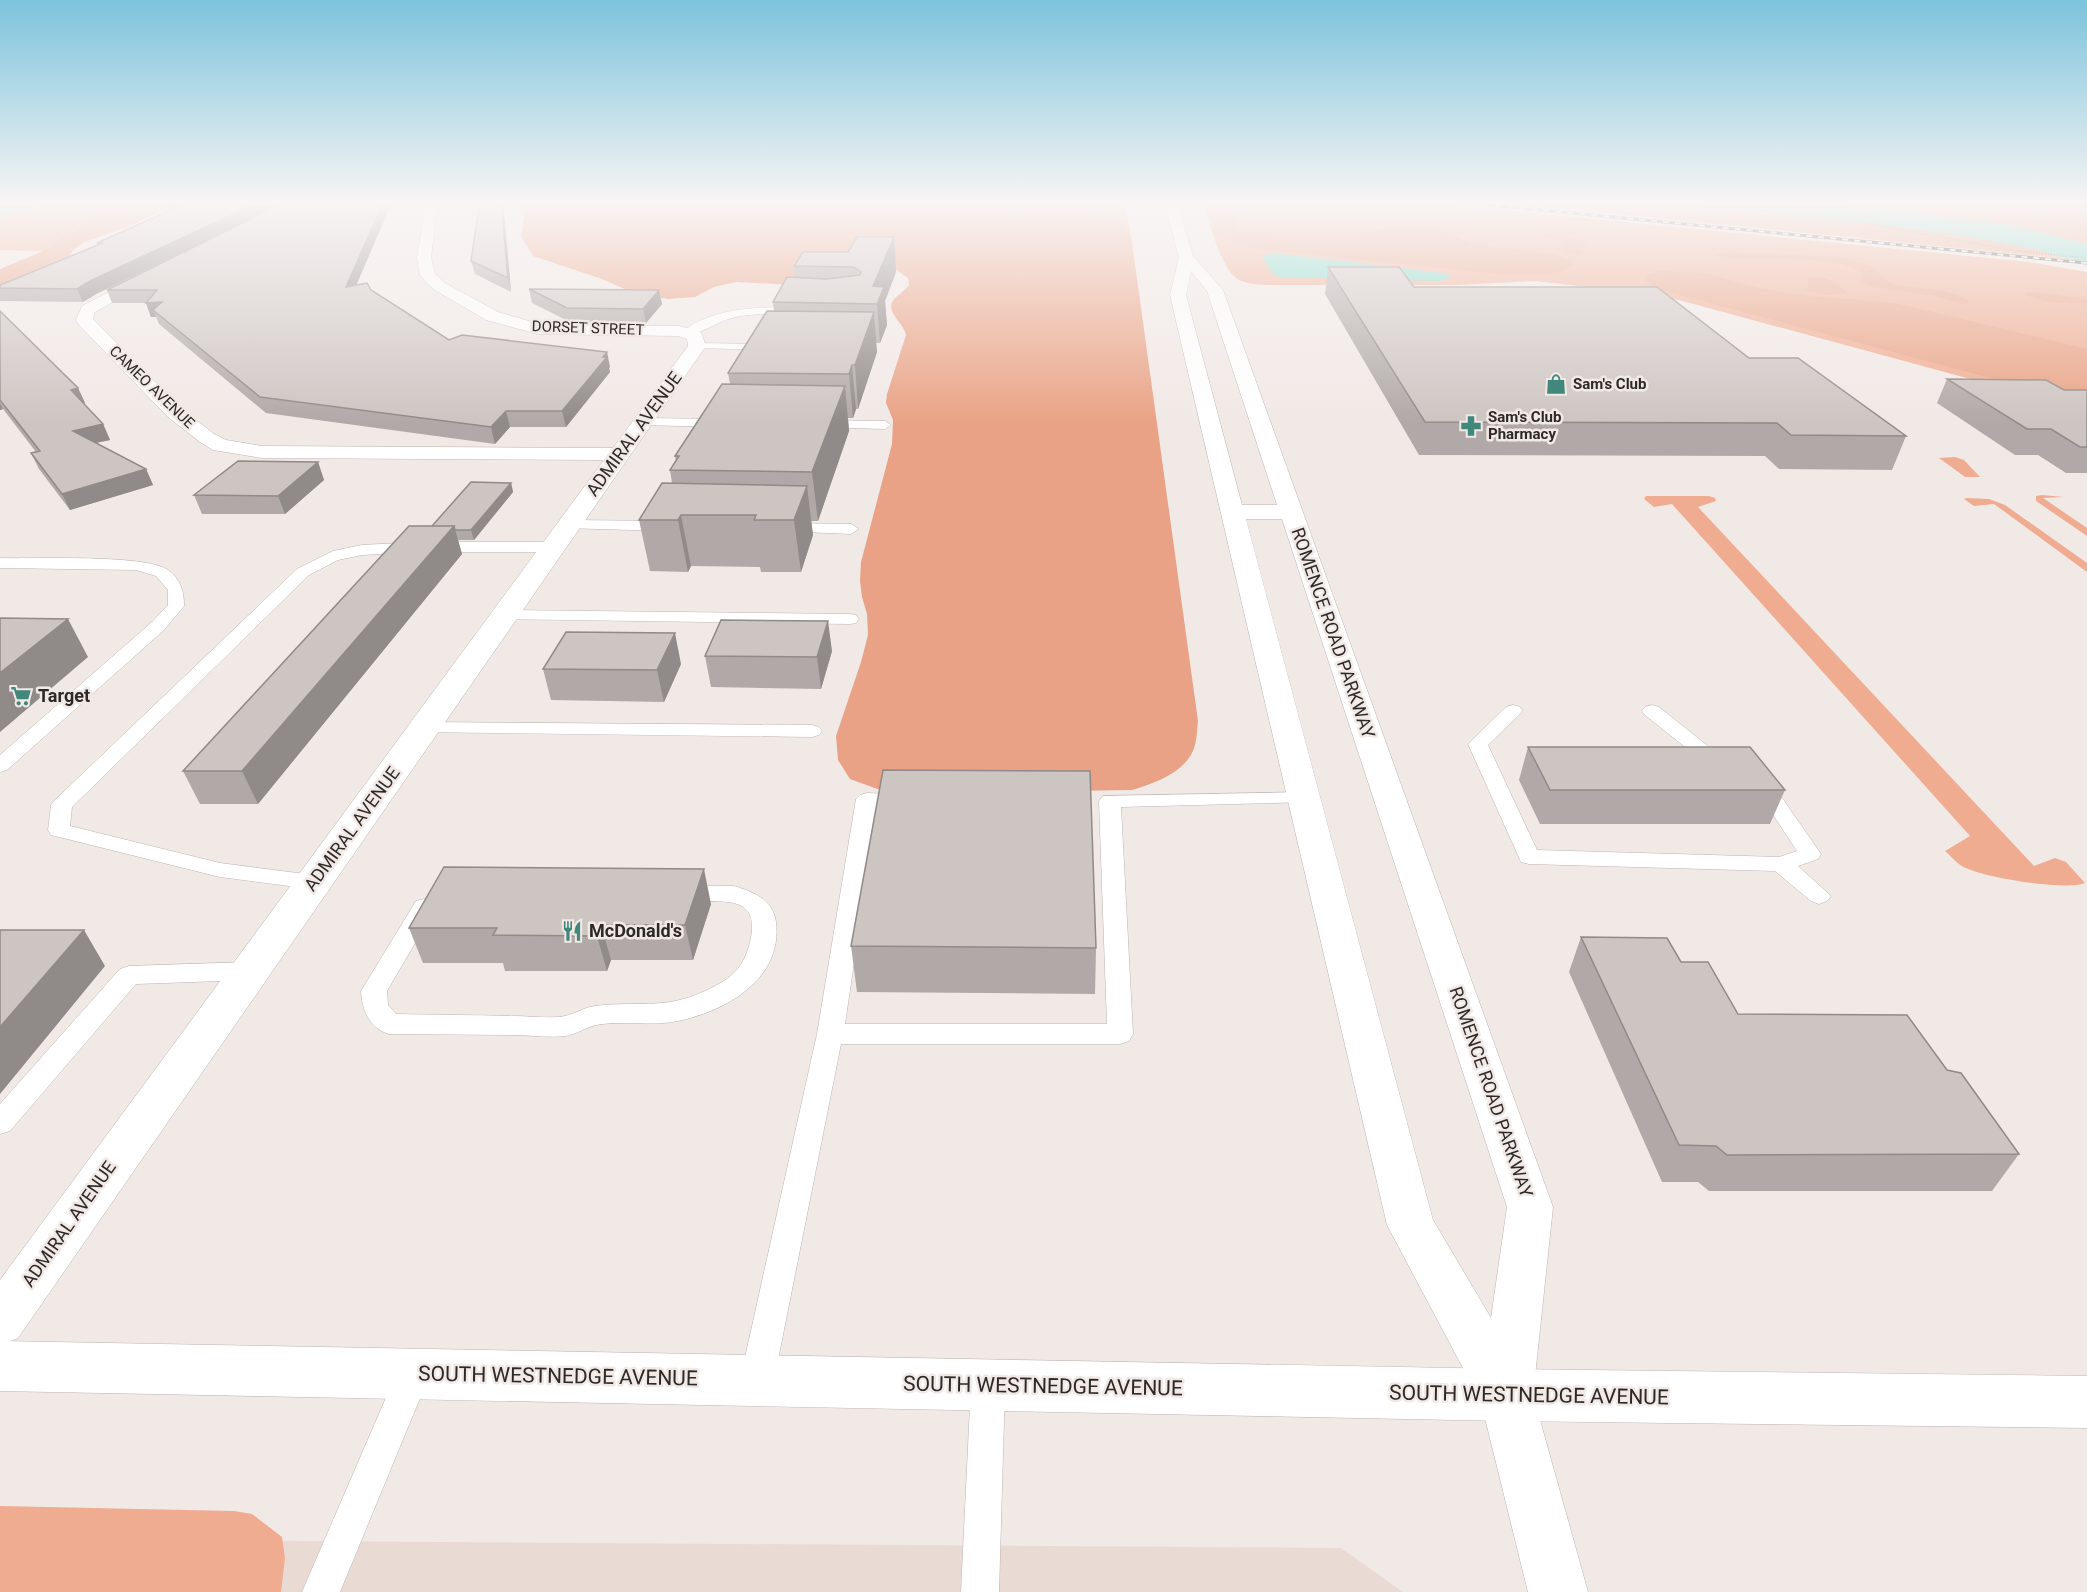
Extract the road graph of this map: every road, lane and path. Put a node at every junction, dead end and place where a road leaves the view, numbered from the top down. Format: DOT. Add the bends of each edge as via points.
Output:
graph roads {
  1 [pos="152,275"];
  2 [pos="428,275"];
  3 [pos="1182,275"];
  4 [pos="1202,275"];
  5 [pos="812,310"];
  6 [pos="694,338"];
  7 [pos="783,347"];
  8 [pos="643,422"];
  9 [pos="732,423"];
  10 [pos="807,424"];
  11 [pos="885,425"];
  12 [pos="620,454"];
  13 [pos="1233,512"];
  14 [pos="1291,512"];
  15 [pos="687,526"];
  16 [pos="766,527"];
  17 [pos="850,529"];
  18 [pos="561,536"];
  19 [pos="0,563"];
  20 [pos="505,615"];
  21 [pos="850,619"];
  22 [pos="1513,711"];
  23 [pos="1652,711"];
  24 [pos="424,728"];
  25 [pos="812,731"];
  26 [pos="0,766"];
  27 [pos="1304,798"];
  28 [pos="925,800"];
  29 [pos="1781,864"];
  30 [pos="313,882"];
  31 [pos="432,892"];
  32 [pos="663,893"];
  33 [pos="1819,896"];
  34 [pos="249,971"];
  35 [pos="830,1034"];
  36 [pos="0,1123"];
  37 [pos="0,1321"];
  38 [pos="0,1366"];
  39 [pos="413,1374"];
  40 [pos="757,1380"];
  41 [pos="988,1385"];
  42 [pos="1506,1395"];
  43 [pos="2087,1402"];
  44 [pos="321,1592"];
  45 [pos="980,1592"];
  46 [pos="1558,1592"];
  1 -- 12 [label="street, CAMEO AVENUE" via="88,309 84,320 175,413 220,446 262,452"];
  2 -- 6 [label="street, DORSET STREET" via="439,286 492,316 538,328 661,330"];
  3 -- 13 [label="street, ROMENCE ROAD PARKWAY" via="1178,294"];
  4 -- 14 [label="street, ROMENCE ROAD PARKWAY" via="1215,290"];
  5 -- 6 [label="lane" via="739,311 712,319"];
  6 -- 7 [label="lane"];
  6 -- 8 [label="street, ADMIRAL AVENUE"];
  8 -- 9 [label="lane"];
  8 -- 12 [label="street, ADMIRAL AVENUE"];
  10 -- 11 [label="lane"];
  12 -- 18 [label="street, ADMIRAL AVENUE"];
  13 -- 14 [label="street"];
  13 -- 27 [label="street, ROMENCE ROAD PARKWAY"];
  14 -- 42 [label="street, ROMENCE ROAD PARKWAY" via="1530,1207"];
  15 -- 18 [label="lane"];
  16 -- 17 [label="lane"];
  18 -- 20 [label="street, ADMIRAL AVENUE"];
  18 -- 30 [label="lane" via="362,550 333,556 303,572 62,805 59,830 220,870"];
  19 -- 26 [label="lane" via="137,565 162,573 176,589 176,606"];
  20 -- 21 [label="lane"];
  20 -- 24 [label="street, ADMIRAL AVENUE"];
  22 -- 29 [label="lane" via="1478,744 1529,857"];
  23 -- 29 [label="lane" via="1714,762 1760,780 1810,854"];
  24 -- 25 [label="lane"];
  24 -- 30 [label="street, ADMIRAL AVENUE"];
  27 -- 35 [label="lane" via="1099,801 1120,1034"];
  27 -- 42 [label="street, ROMENCE ROAD PARKWAY" via="1412,1225"];
  28 -- 35 [label="lane" via="867,799"];
  29 -- 33 [label="lane"];
  30 -- 34 [label="street, ADMIRAL AVENUE"];
  31 -- 32 [label="lane" via="374,991 375,1008 389,1024 566,1026 594,1015 677,1012 735,987 756,966 765,932 763,915 754,902 735,894"];
  34 -- 36 [label="lane" via="129,975"];
  34 -- 37 [label="street, ADMIRAL AVENUE"];
  35 -- 40 [label="lane"];
  38 -- 39 [label="street, SOUTH WESTNEDGE AVENUE"];
  39 -- 40 [label="street, SOUTH WESTNEDGE AVENUE"];
  39 -- 44 [label="lane"];
  40 -- 41 [label="street, SOUTH WESTNEDGE AVENUE"];
  41 -- 42 [label="street, SOUTH WESTNEDGE AVENUE"];
  41 -- 45 [label="lane"];
  42 -- 43 [label="street, SOUTH WESTNEDGE AVENUE"];
  42 -- 46 [label="street"];
}
